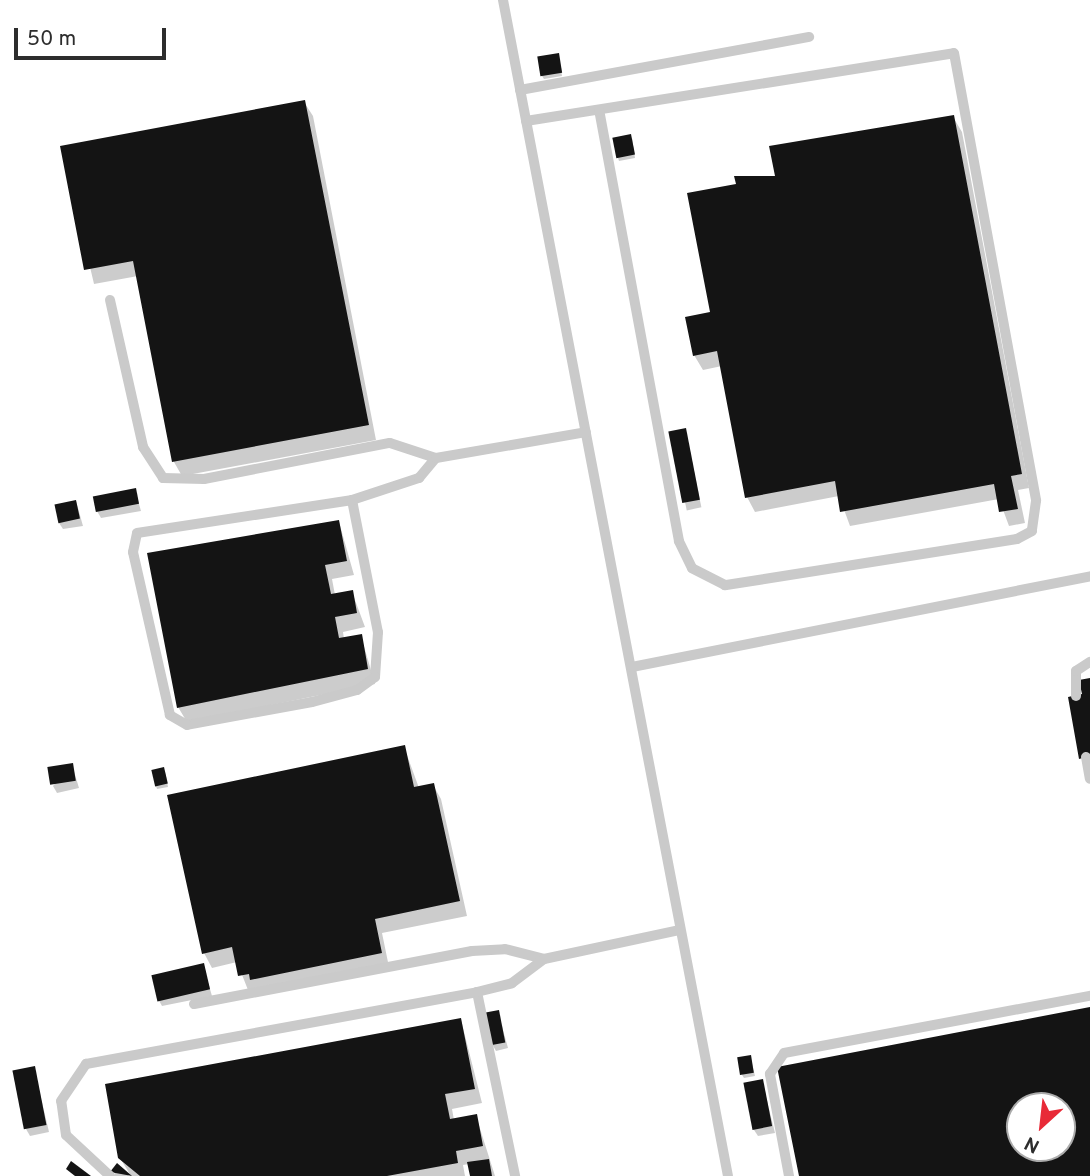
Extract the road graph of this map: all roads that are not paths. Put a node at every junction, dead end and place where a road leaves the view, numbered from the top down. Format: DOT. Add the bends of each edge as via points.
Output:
graph roads {
  1 [pos="503,0"];
  2 [pos="810,37"];
  3 [pos="520,90"];
  4 [pos="599,111"];
  5 [pos="526,121"];
  6 [pos="110,300"];
  7 [pos="586,432"];
  8 [pos="436,458"];
  9 [pos="352,500"];
  10 [pos="1090,576"];
  11 [pos="1090,662"];
  12 [pos="632,667"];
  13 [pos="1076,696"];
  14 [pos="1086,757"];
  15 [pos="1090,779"];
  16 [pos="679,930"];
  17 [pos="544,959"];
  18 [pos="477,992"];
  19 [pos="1090,996"];
  20 [pos="194,1004"];
  21 [pos="110,1176"];
  22 [pos="515,1176"];
  23 [pos="728,1176"];
  24 [pos="789,1176"];
  1 -- 3 [label="lane"];
  2 -- 3 [label="lane"];
  3 -- 5 [label="lane"];
  4 -- 4 [label="lane" via="954,53 1036,501 1032,531 1017,539 725,586 692,568 679,541"];
  4 -- 5 [label="lane"];
  5 -- 7 [label="lane"];
  6 -- 8 [label="lane" via="143,447 163,478 204,478 390,443"];
  7 -- 8 [label="lane"];
  7 -- 12 [label="lane"];
  8 -- 9 [label="lane" via="419,478"];
  9 -- 9 [label="lane" via="137,533 133,552 170,715 187,724 312,702 357,690 375,677 378,632"];
  10 -- 12 [label="lane"];
  11 -- 13 [label="lane" via="1076,671"];
  12 -- 16 [label="lane"];
  14 -- 15 [label="lane"];
  16 -- 17 [label="lane"];
  16 -- 23 [label="lane"];
  17 -- 18 [label="lane" via="512,983"];
  17 -- 20 [label="lane" via="505,949 472,951"];
  18 -- 21 [label="lane" via="86,1064 61,1101 66,1135"];
  18 -- 22 [label="lane"];
  19 -- 24 [label="lane" via="784,1053 770,1074"];
}
